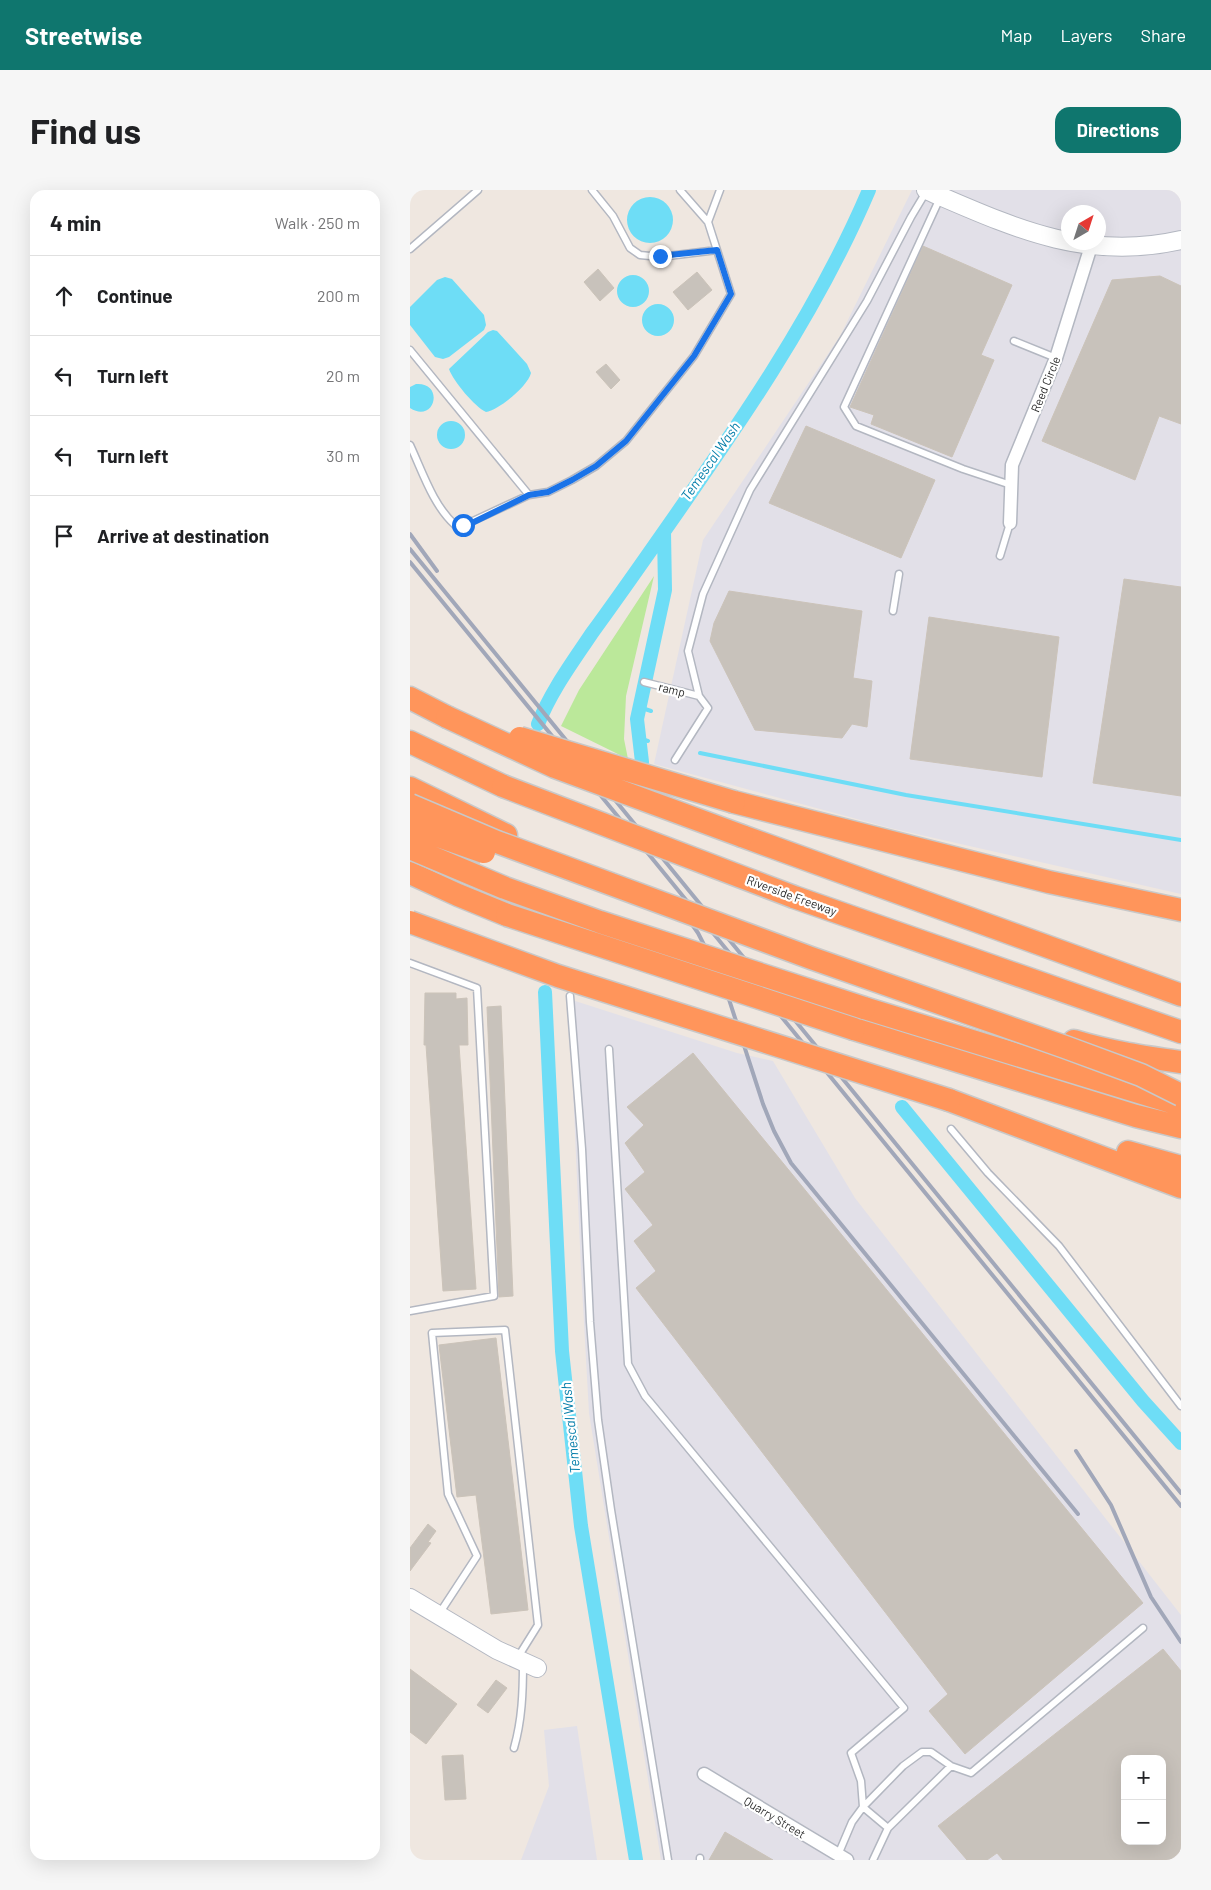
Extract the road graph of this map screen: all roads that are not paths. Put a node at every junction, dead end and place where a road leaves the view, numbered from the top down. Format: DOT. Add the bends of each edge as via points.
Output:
graph roads {
  1 [pos="478,190"];
  2 [pos="592,190"];
  3 [pos="680,190"];
  4 [pos="720,190"];
  5 [pos="938,194"];
  6 [pos="708,222"];
  7 [pos="1061,240"];
  8 [pos="1181,240"];
  9 [pos="1106,247"];
  10 [pos="410,249"];
  11 [pos="717,250"];
  12 [pos="1090,250"];
  13 [pos="1014,341"];
  14 [pos="410,350"];
  15 [pos="1056,358"];
  16 [pos="410,445"];
  17 [pos="1011,485"];
  18 [pos="529,495"];
  19 [pos="1010,524"];
  20 [pos="1000,556"];
  21 [pos="899,574"];
  22 [pos="893,611"];
  23 [pos="644,682"];
  24 [pos="699,696"];
  25 [pos="410,698"];
  26 [pos="447,717"];
  27 [pos="410,742"];
  28 [pos="675,760"];
  29 [pos="410,788"];
  30 [pos="410,792"];
  31 [pos="410,805"];
  32 [pos="410,826"];
  33 [pos="410,848"];
  34 [pos="410,873"];
  35 [pos="915,898"];
  36 [pos="1181,910"];
  37 [pos="410,922"];
  38 [pos="410,963"];
  39 [pos="1181,980"];
  40 [pos="889,987"];
  41 [pos="1181,994"];
  42 [pos="570,996"];
  43 [pos="1181,1032"];
  44 [pos="609,1050"];
  45 [pos="1181,1062"];
  46 [pos="1180,1090"];
  47 [pos="949,1100"];
  48 [pos="1181,1127"];
  49 [pos="951,1129"];
  50 [pos="1181,1167"];
  51 [pos="1181,1187"];
  52 [pos="410,1311"];
  53 [pos="1181,1406"];
  54 [pos="410,1598"];
  55 [pos="438,1615"];
  56 [pos="1144,1628"];
  57 [pos="526,1663"];
  58 [pos="514,1748"];
  59 [pos="951,1766"];
  60 [pos="704,1774"];
  61 [pos="863,1807"];
  62 [pos="888,1828"];
  63 [pos="842,1857"];
  64 [pos="668,1860"];
  65 [pos="873,1860"];
  1 -- 10 [label="lane"];
  2 -- 11 [label="lane" via="613,216 630,248 640,255"];
  3 -- 6 [label="lane"];
  4 -- 6 [label="lane"];
  5 -- 7 [label="street" via="1010,225"];
  5 -- 17 [label="lane" via="844,407 856,426"];
  5 -- 24 [label="lane" via="911,217 867,301 746,499 703,594 688,652"];
  6 -- 11 [label="lane"];
  8 -- 9 [label="street" via="1156,246"];
  11 -- 18 [label="lane" via="731,294 694,356 626,441 596,466 572,480 548,492"];
  12 -- 15 [label="street, Reed Circle"];
  13 -- 15 [label="lane"];
  14 -- 18 [label="lane"];
  15 -- 17 [label="street, Reed Circle" via="1012,465"];
  16 -- 18 [label="lane" via="437,502 455,526 474,522"];
  17 -- 19 [label="street, Reed Circle"];
  19 -- 20 [label="lane"];
  21 -- 22 [label="lane"];
  23 -- 24 [label="lane, ramp"];
  24 -- 28 [label="lane" via="708,708"];
  25 -- 26 [label="highway"];
  26 -- 35 [label="highway, bridge" via="555,767"];
  26 -- 36 [label="highway, bridge" via="734,802 1049,882"];
  27 -- 43 [label="highway, Riverside Freeway, bridge" via="503,786 794,897"];
  29 -- 40 [label="highway" via="528,845"];
  30 -- 46 [label="highway" via="457,814 591,866 1143,1060"];
  31 -- 46 [label="highway, bridge" via="506,845 811,958"];
  32 -- 40 [label="highway, bridge"];
  33 -- 46 [label="highway, bridge" via="505,888 591,919 864,1008 1052,1067"];
  34 -- 48 [label="highway, bridge" via="507,915 854,1029"];
  35 -- 39 [label="highway"];
  35 -- 41 [label="highway"];
  37 -- 47 [label="highway, bridge" via="558,976"];
  38 -- 52 [label="lane" via="477,988 494,1296"];
  40 -- 45 [label="highway" via="1089,1046"];
  40 -- 46 [label="highway" via="1107,1071"];
  42 -- 64 [label="lane" via="598,1420"];
  44 -- 61 [label="lane" via="628,1364 644,1396 904,1708 851,1753 861,1781"];
  47 -- 50 [label="highway"];
  47 -- 51 [label="highway"];
  49 -- 53 [label="lane" via="988,1173 1059,1246"];
  54 -- 55 [label="street"];
  55 -- 57 [label="street"];
  55 -- 57 [label="lane" via="477,1556 448,1494 432,1333 505,1330 538,1625"];
  56 -- 59 [label="lane" via="971,1773"];
  57 -- 58 [label="lane" via="520,1729"];
  59 -- 61 [label="lane" via="931,1752 922,1752 903,1766"];
  59 -- 62 [label="lane"];
  60 -- 63 [label="street, Quarry Street"];
  61 -- 62 [label="lane"];
  61 -- 63 [label="lane" via="852,1822"];
  62 -- 65 [label="lane"];
}
